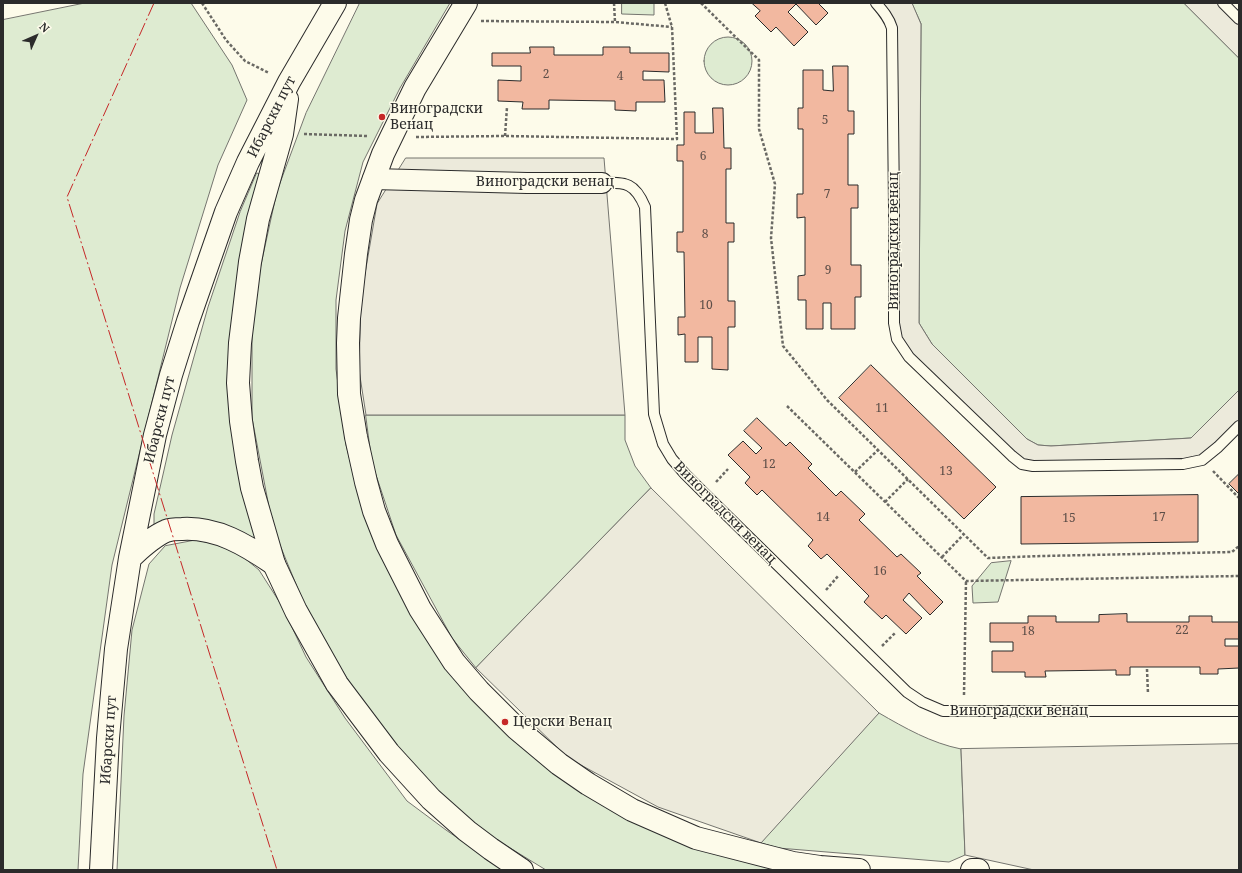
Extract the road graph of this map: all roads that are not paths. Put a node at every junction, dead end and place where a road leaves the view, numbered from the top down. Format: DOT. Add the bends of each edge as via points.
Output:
graph roads {
  1 [pos="335,3"];
  2 [pos="876,3"];
  3 [pos="1223,3"];
  4 [pos="460,12"];
  5 [pos="1239,19"];
  6 [pos="289,82"];
  7 [pos="373,179"];
  8 [pos="602,182"];
  9 [pos="1239,426"];
  10 [pos="130,558"];
  11 [pos="274,564"];
  12 [pos="1239,711"];
  13 [pos="101,870"];
  14 [pos="522,870"];
  15 [pos="859,870"];
  16 [pos="972,870"];
  17 [pos="978,870"];
  1 -- 6 [label="main road, Ибарски пут"];
  2 -- 9 [label="lane, Виноградски венац" via="887,15 892,28 894,323 897,339 909,357 1022,464 1183,464 1202,460"];
  3 -- 5 [label="lane"];
  4 -- 7 [label="main road" via="415,88 390,137"];
  6 -- 10 [label="main road, Ибарски пут" via="248,162 226,212 190,314 155,435"];
  6 -- 11 [label="main road" via="282,134 258,219 250,262 238,383 241,421 252,488"];
  7 -- 8 [label="street, Виноградски венац" via="519,183"];
  7 -- 15 [label="main road" via="361,220 348,318 349,394 356,437 374,511 387,544 420,609 454,662 516,728 543,751 588,784 632,810 696,838 758,855 793,863"];
  8 -- 12 [label="lane, Виноградски венац" via="628,184 641,196 645,207 654,414 663,444 672,459 705,494 907,692 943,711"];
  10 -- 11 [label="main road" via="147,542 168,530 189,529 220,534"];
  10 -- 13 [label="main road, Ибарски пут" via="116,650"];
  11 -- 14 [label="main road" via="296,611 337,684 389,753 449,815"];
  16 -- 17 [label="main road"];
}
